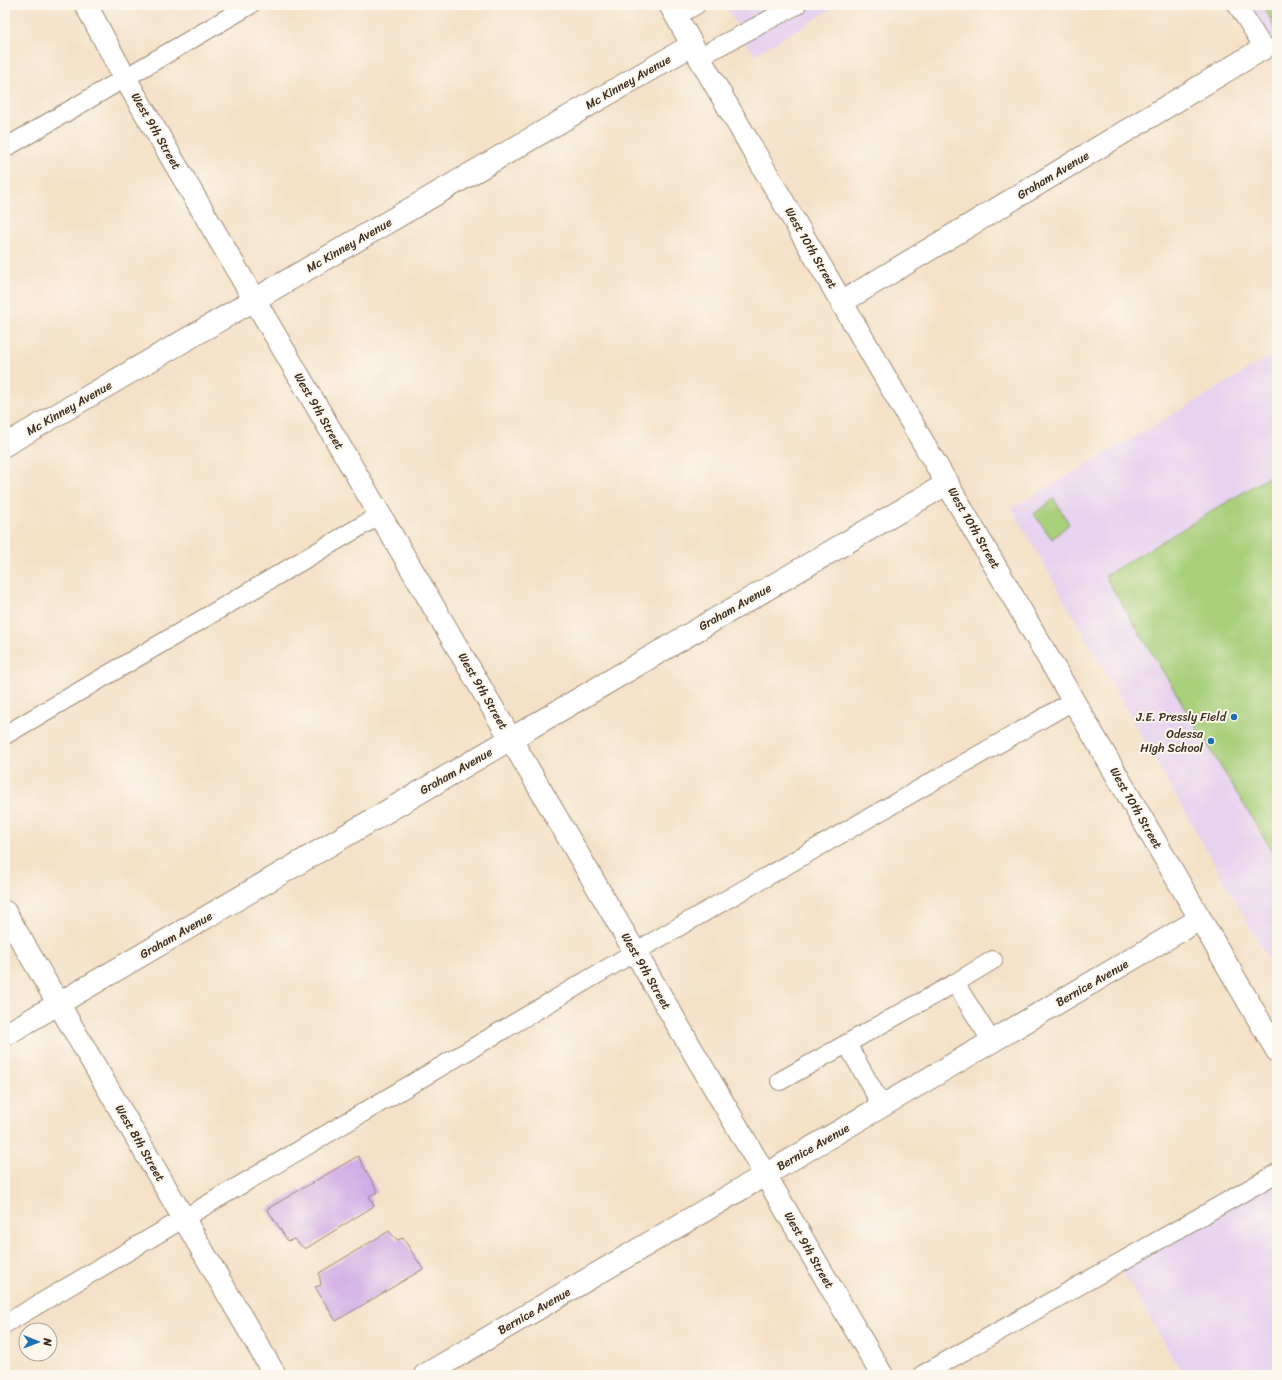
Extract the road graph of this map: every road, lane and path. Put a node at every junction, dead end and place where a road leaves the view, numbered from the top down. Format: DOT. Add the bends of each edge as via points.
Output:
graph roads {
  1 [pos="86,5"];
  2 [pos="250,5"];
  3 [pos="696,5"];
  4 [pos="797,5"];
  5 [pos="1237,5"];
  6 [pos="673,11"];
  7 [pos="1264,48"];
  8 [pos="696,51"];
  9 [pos="125,78"];
  10 [pos="5,148"];
  11 [pos="254,300"];
  12 [pos="842,302"];
  13 [pos="5,445"];
  14 [pos="948,483"];
  15 [pos="380,515"];
  16 [pos="1073,701"];
  17 [pos="5,735"];
  18 [pos="511,739"];
  19 [pos="5,912"];
  20 [pos="1200,919"];
  21 [pos="635,952"];
  22 [pos="993,960"];
  23 [pos="955,984"];
  24 [pos="59,1004"];
  25 [pos="5,1035"];
  26 [pos="992,1042"];
  27 [pos="847,1044"];
  28 [pos="1277,1051"];
  29 [pos="780,1081"];
  30 [pos="882,1106"];
  31 [pos="1277,1172"];
  32 [pos="765,1175"];
  33 [pos="184,1219"];
  34 [pos="5,1324"];
  35 [pos="275,1375"];
  36 [pos="425,1375"];
  37 [pos="882,1375"];
  38 [pos="922,1375"];
  1 -- 9 [label="street, West 9th Street"];
  2 -- 9 [label="lane"];
  3 -- 6 [label="lane"];
  4 -- 8 [label="lane"];
  5 -- 7 [label="lane"];
  6 -- 8 [label="street, West 10th Street"];
  7 -- 12 [label="street, Graham Avenue"];
  8 -- 11 [label="street, Mc Kinney Avenue"];
  8 -- 12 [label="street, West 10th Street"];
  9 -- 10 [label="lane"];
  9 -- 11 [label="street, West 9th Street"];
  11 -- 13 [label="street, Mc Kinney Avenue"];
  11 -- 15 [label="street, West 9th Street"];
  12 -- 14 [label="street, West 10th Street"];
  14 -- 16 [label="street, West 10th Street"];
  14 -- 18 [label="street, Graham Avenue"];
  15 -- 17 [label="lane"];
  15 -- 18 [label="street, West 9th Street"];
  16 -- 20 [label="street, West 10th Street"];
  16 -- 21 [label="lane"];
  18 -- 21 [label="street, West 9th Street"];
  18 -- 24 [label="street, Graham Avenue"];
  19 -- 24 [label="street, West 8th Street"];
  20 -- 26 [label="street, Bernice Avenue"];
  20 -- 28 [label="street, West 10th Street"];
  21 -- 32 [label="street, West 9th Street"];
  21 -- 33 [label="lane"];
  22 -- 23 [label="lane"];
  23 -- 26 [label="lane"];
  23 -- 27 [label="lane"];
  24 -- 25 [label="street, Graham Avenue"];
  24 -- 33 [label="street, West 8th Street"];
  26 -- 30 [label="street, Bernice Avenue"];
  27 -- 29 [label="lane"];
  27 -- 30 [label="lane"];
  30 -- 32 [label="street, Bernice Avenue"];
  31 -- 38 [label="lane"];
  32 -- 36 [label="street, Bernice Avenue"];
  32 -- 37 [label="street, West 9th Street"];
  33 -- 34 [label="lane"];
  33 -- 35 [label="street, West 8th Street"];
}
